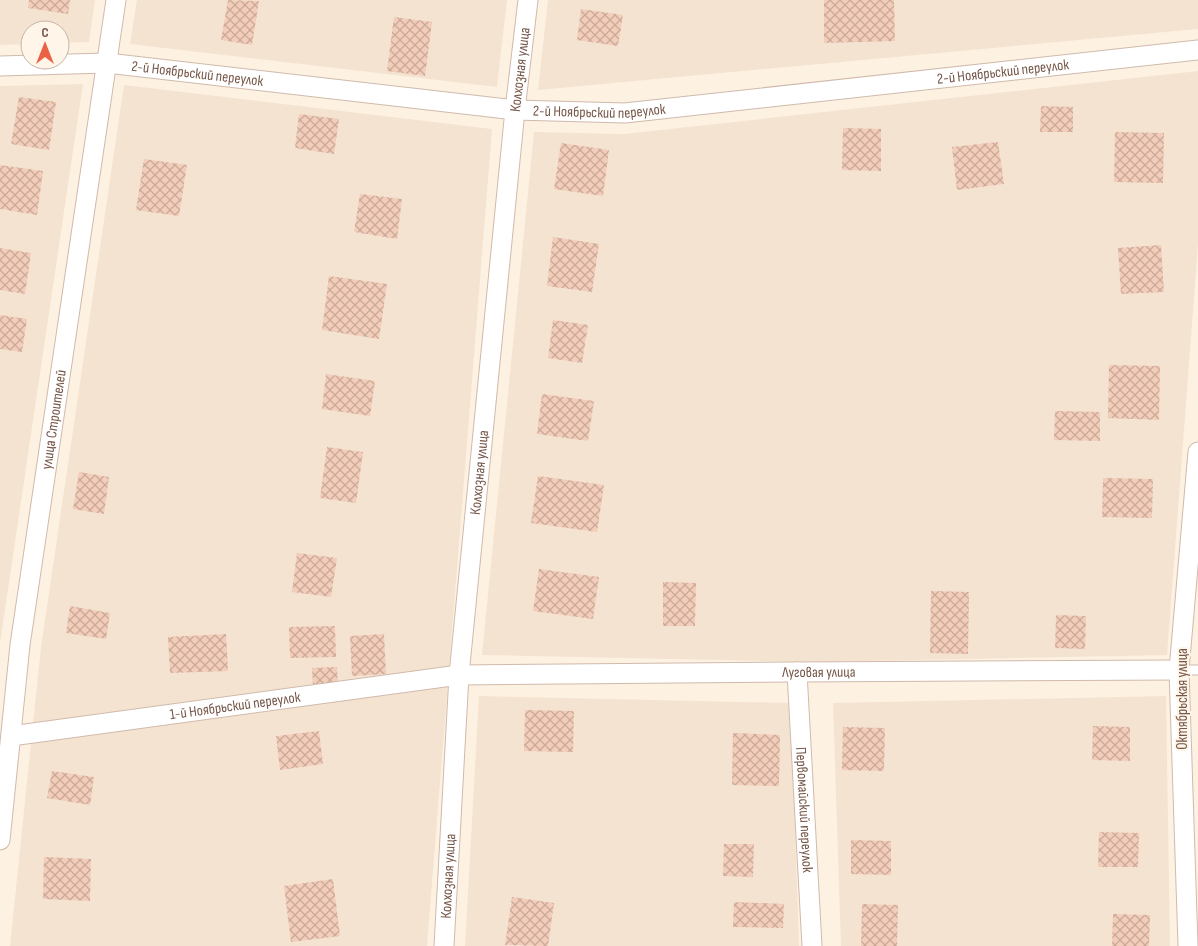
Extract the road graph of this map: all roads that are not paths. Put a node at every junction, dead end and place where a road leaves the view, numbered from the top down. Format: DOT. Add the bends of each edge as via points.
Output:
graph roads {
  1 [pos="116,0"];
  2 [pos="528,0"];
  3 [pos="1198,50"];
  4 [pos="107,63"];
  5 [pos="0,66"];
  6 [pos="515,110"];
  7 [pos="1198,452"];
  8 [pos="1179,670"];
  9 [pos="1198,670"];
  10 [pos="9,671"];
  11 [pos="798,672"];
  12 [pos="459,675"];
  13 [pos="11,736"];
  14 [pos="0,840"];
  15 [pos="444,946"];
  16 [pos="812,946"];
  17 [pos="1188,946"];
  1 -- 4 [label="street, улица Строителей"];
  2 -- 6 [label="street, Колхозная улица"];
  3 -- 6 [label="street, 2-й Ноябрьский переулок" via="625,113"];
  4 -- 5 [label="street, 2-й Ноябрьский переулок"];
  4 -- 6 [label="street, 2-й Ноябрьский переулок"];
  4 -- 10 [label="street, улица Строителей" via="22,635"];
  6 -- 12 [label="street, Колхозная улица"];
  7 -- 8 [label="street, Октябрьская улица"];
  8 -- 9 [label="lane"];
  8 -- 11 [label="street, Луговая улица"];
  8 -- 17 [label="street, Октябрьская улица"];
  10 -- 13 [label="street, улица Строителей"];
  11 -- 12 [label="street, Луговая улица"];
  11 -- 16 [label="street, Первомайский переулок"];
  12 -- 13 [label="street, 1-й Ноябрьский переулок"];
  12 -- 15 [label="street, Колхозная улица"];
  13 -- 14 [label="street, улица Строителей"];
}
